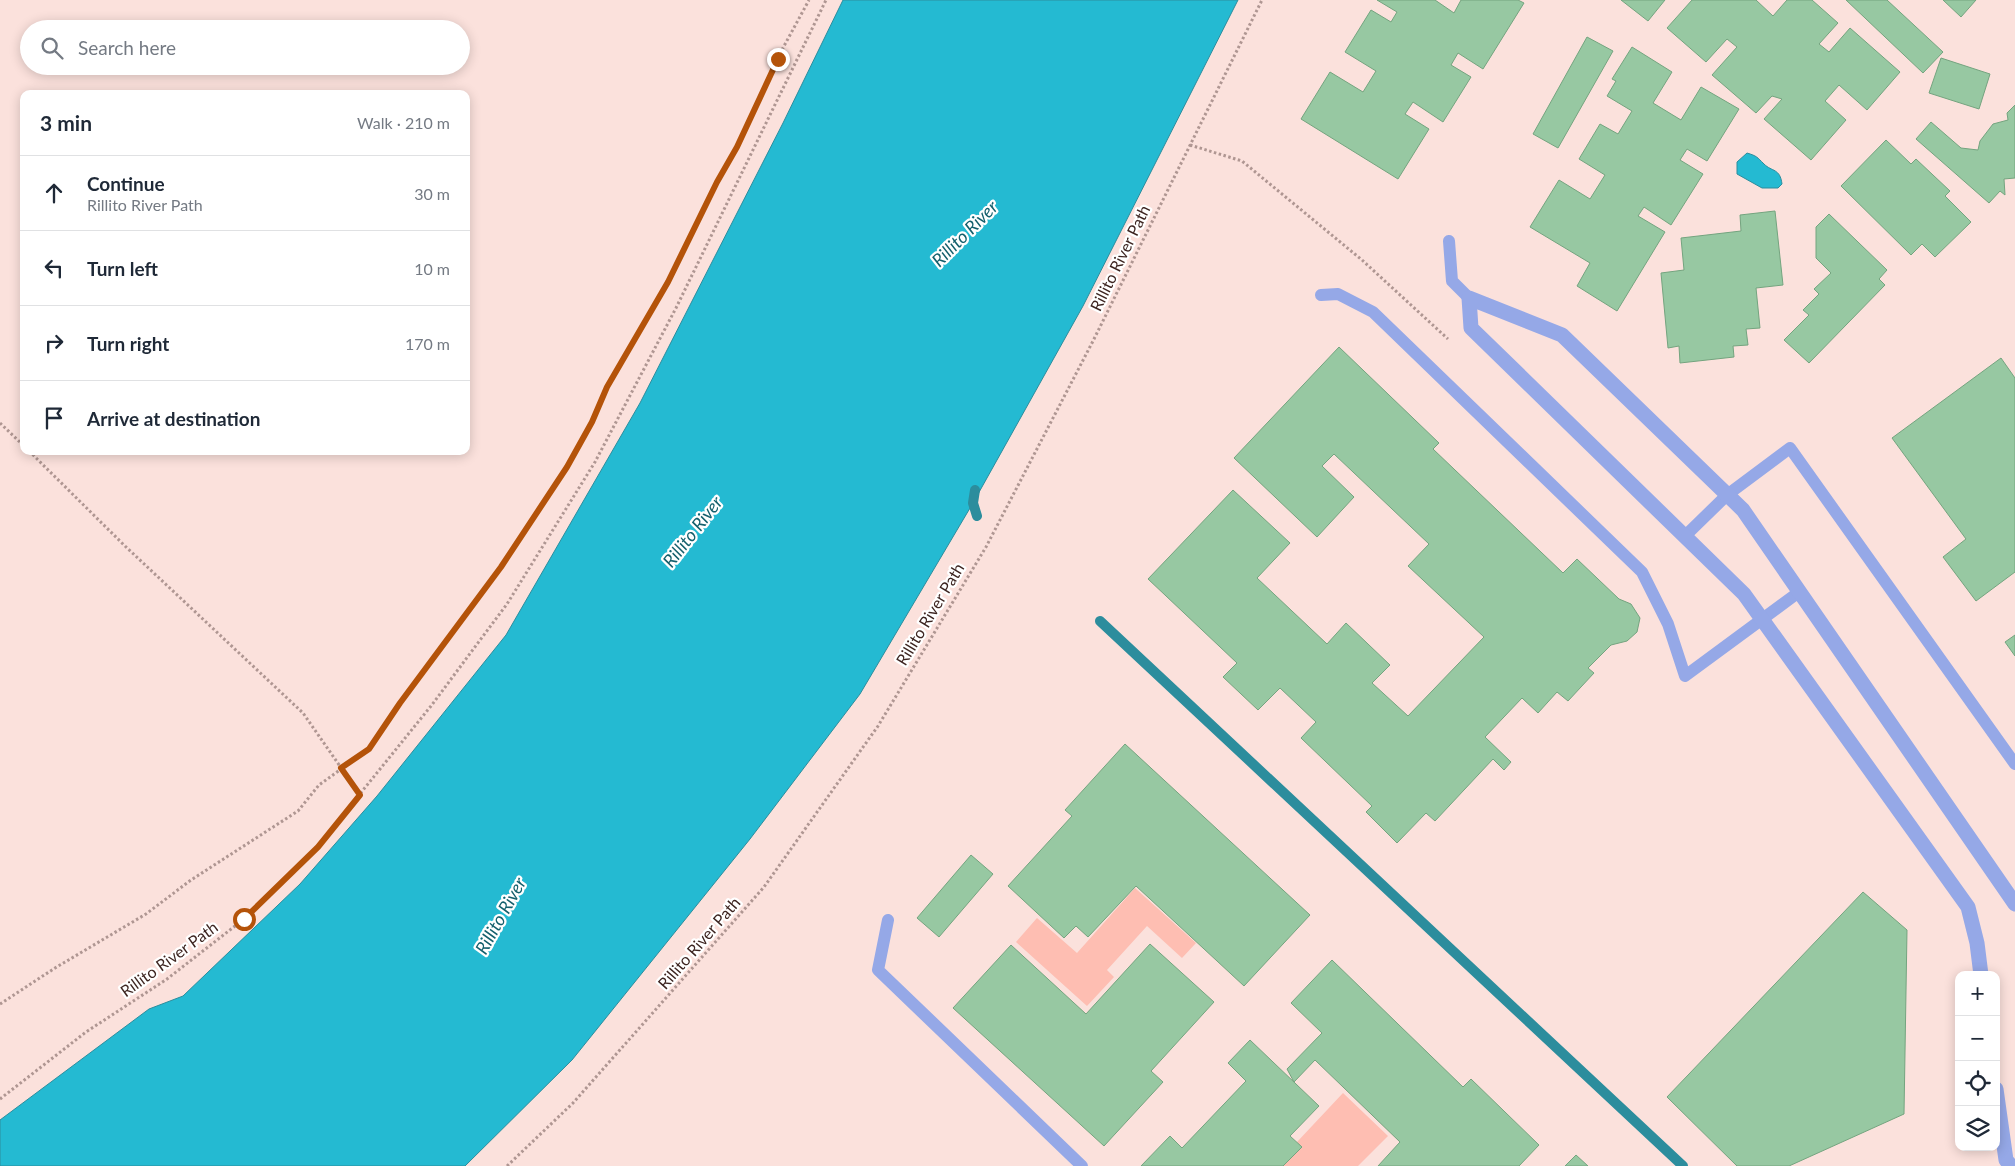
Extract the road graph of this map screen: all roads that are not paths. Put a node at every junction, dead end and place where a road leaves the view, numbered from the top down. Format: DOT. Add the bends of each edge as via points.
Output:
graph roads {
  1 [pos="1449,241"];
  2 [pos="1321,296"];
  3 [pos="1469,298"];
  4 [pos="1727,496"];
  5 [pos="1685,536"];
  6 [pos="1799,592"];
  7 [pos="1762,619"];
  8 [pos="2015,764"];
  9 [pos="2015,904"];
  10 [pos="888,920"];
  11 [pos="1980,971"];
  12 [pos="1998,1106"];
  13 [pos="1082,1166"];
  14 [pos="2011,1166"];
  1 -- 3 [label="lane" via="1452,281"];
  2 -- 7 [label="lane" via="1338,294 1373,312 1642,572 1668,624 1685,676"];
  3 -- 4 [label="street" via="1562,335"];
  3 -- 5 [label="street" via="1471,328"];
  4 -- 5 [label="lane"];
  4 -- 6 [label="street" via="1743,510"];
  4 -- 8 [label="lane" via="1790,448"];
  5 -- 7 [label="street" via="1744,594"];
  6 -- 7 [label="lane"];
  6 -- 9 [label="street"];
  7 -- 11 [label="street" via="1968,907"];
  10 -- 13 [label="lane" via="878,970"];
  12 -- 14 [label="street" via="2006,1160"];
}
